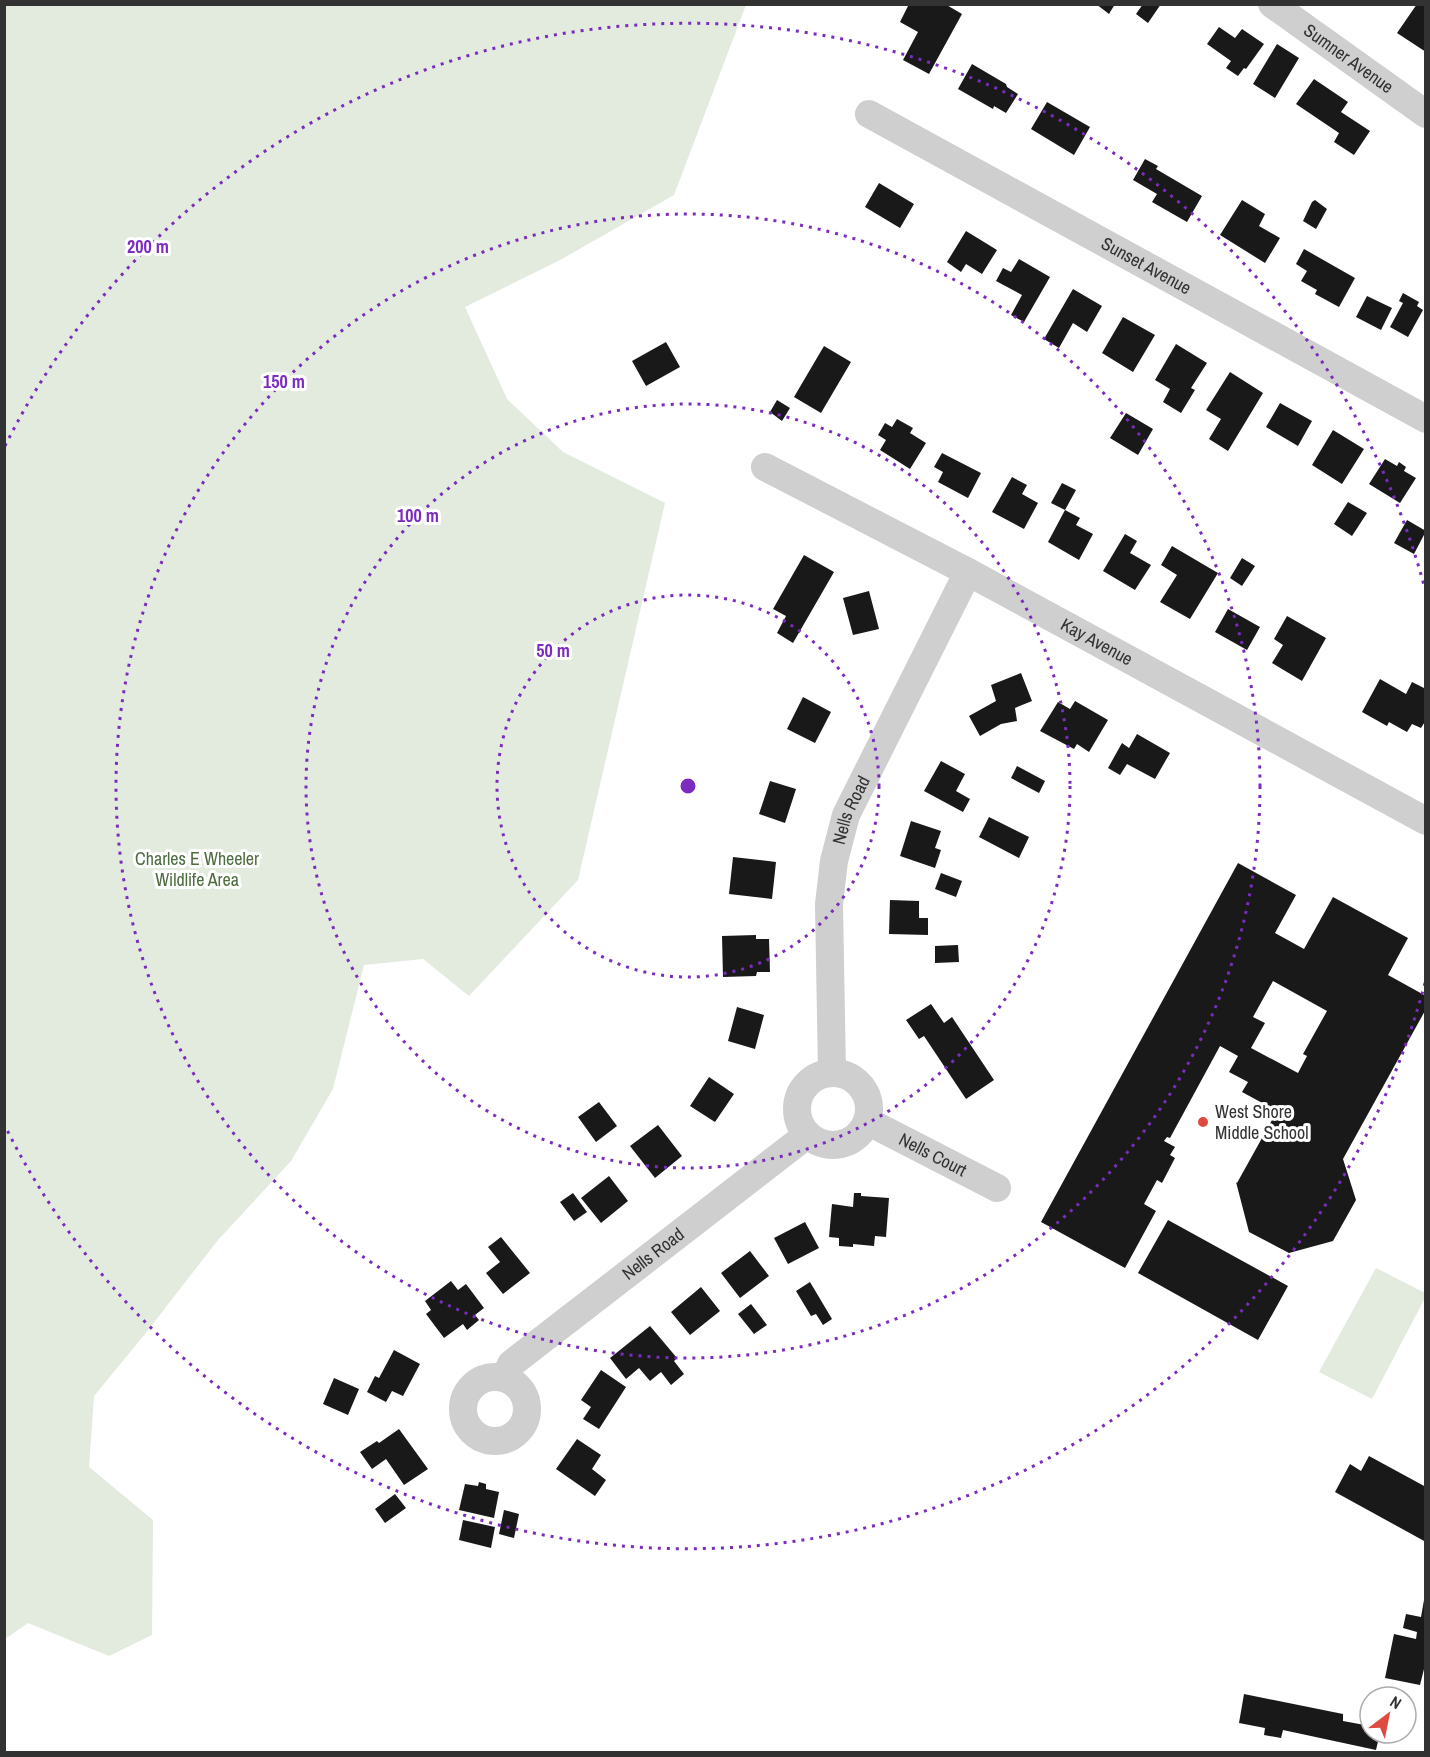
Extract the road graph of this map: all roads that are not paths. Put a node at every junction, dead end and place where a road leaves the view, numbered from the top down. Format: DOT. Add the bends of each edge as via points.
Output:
graph roads {
  1 [pos="1272,4"];
  2 [pos="869,114"];
  3 [pos="1425,114"];
  4 [pos="1425,419"];
  5 [pos="765,467"];
  6 [pos="968,572"];
  7 [pos="1425,821"];
  8 [pos="832,1072"];
  9 [pos="867,1120"];
  10 [pos="807,1135"];
  11 [pos="997,1188"];
  12 [pos="505,1378"];
  1 -- 3 [label="street, Sumner Avenue"];
  2 -- 4 [label="street, Sunset Avenue"];
  5 -- 6 [label="street, Kay Avenue"];
  6 -- 7 [label="street, Kay Avenue"];
  6 -- 8 [label="street, Nells Road" via="846,815 834,861 829,904"];
  8 -- 9 [label="street" via="844,1074 862,1088 869,1109"];
  8 -- 10 [label="street" via="820,1075 801,1090 796,1114"];
  9 -- 10 [label="street" via="853,1140 841,1145 829,1146"];
  9 -- 11 [label="street, Nells Court"];
  10 -- 12 [label="street, Nells Road" via="511,1364"];
}
